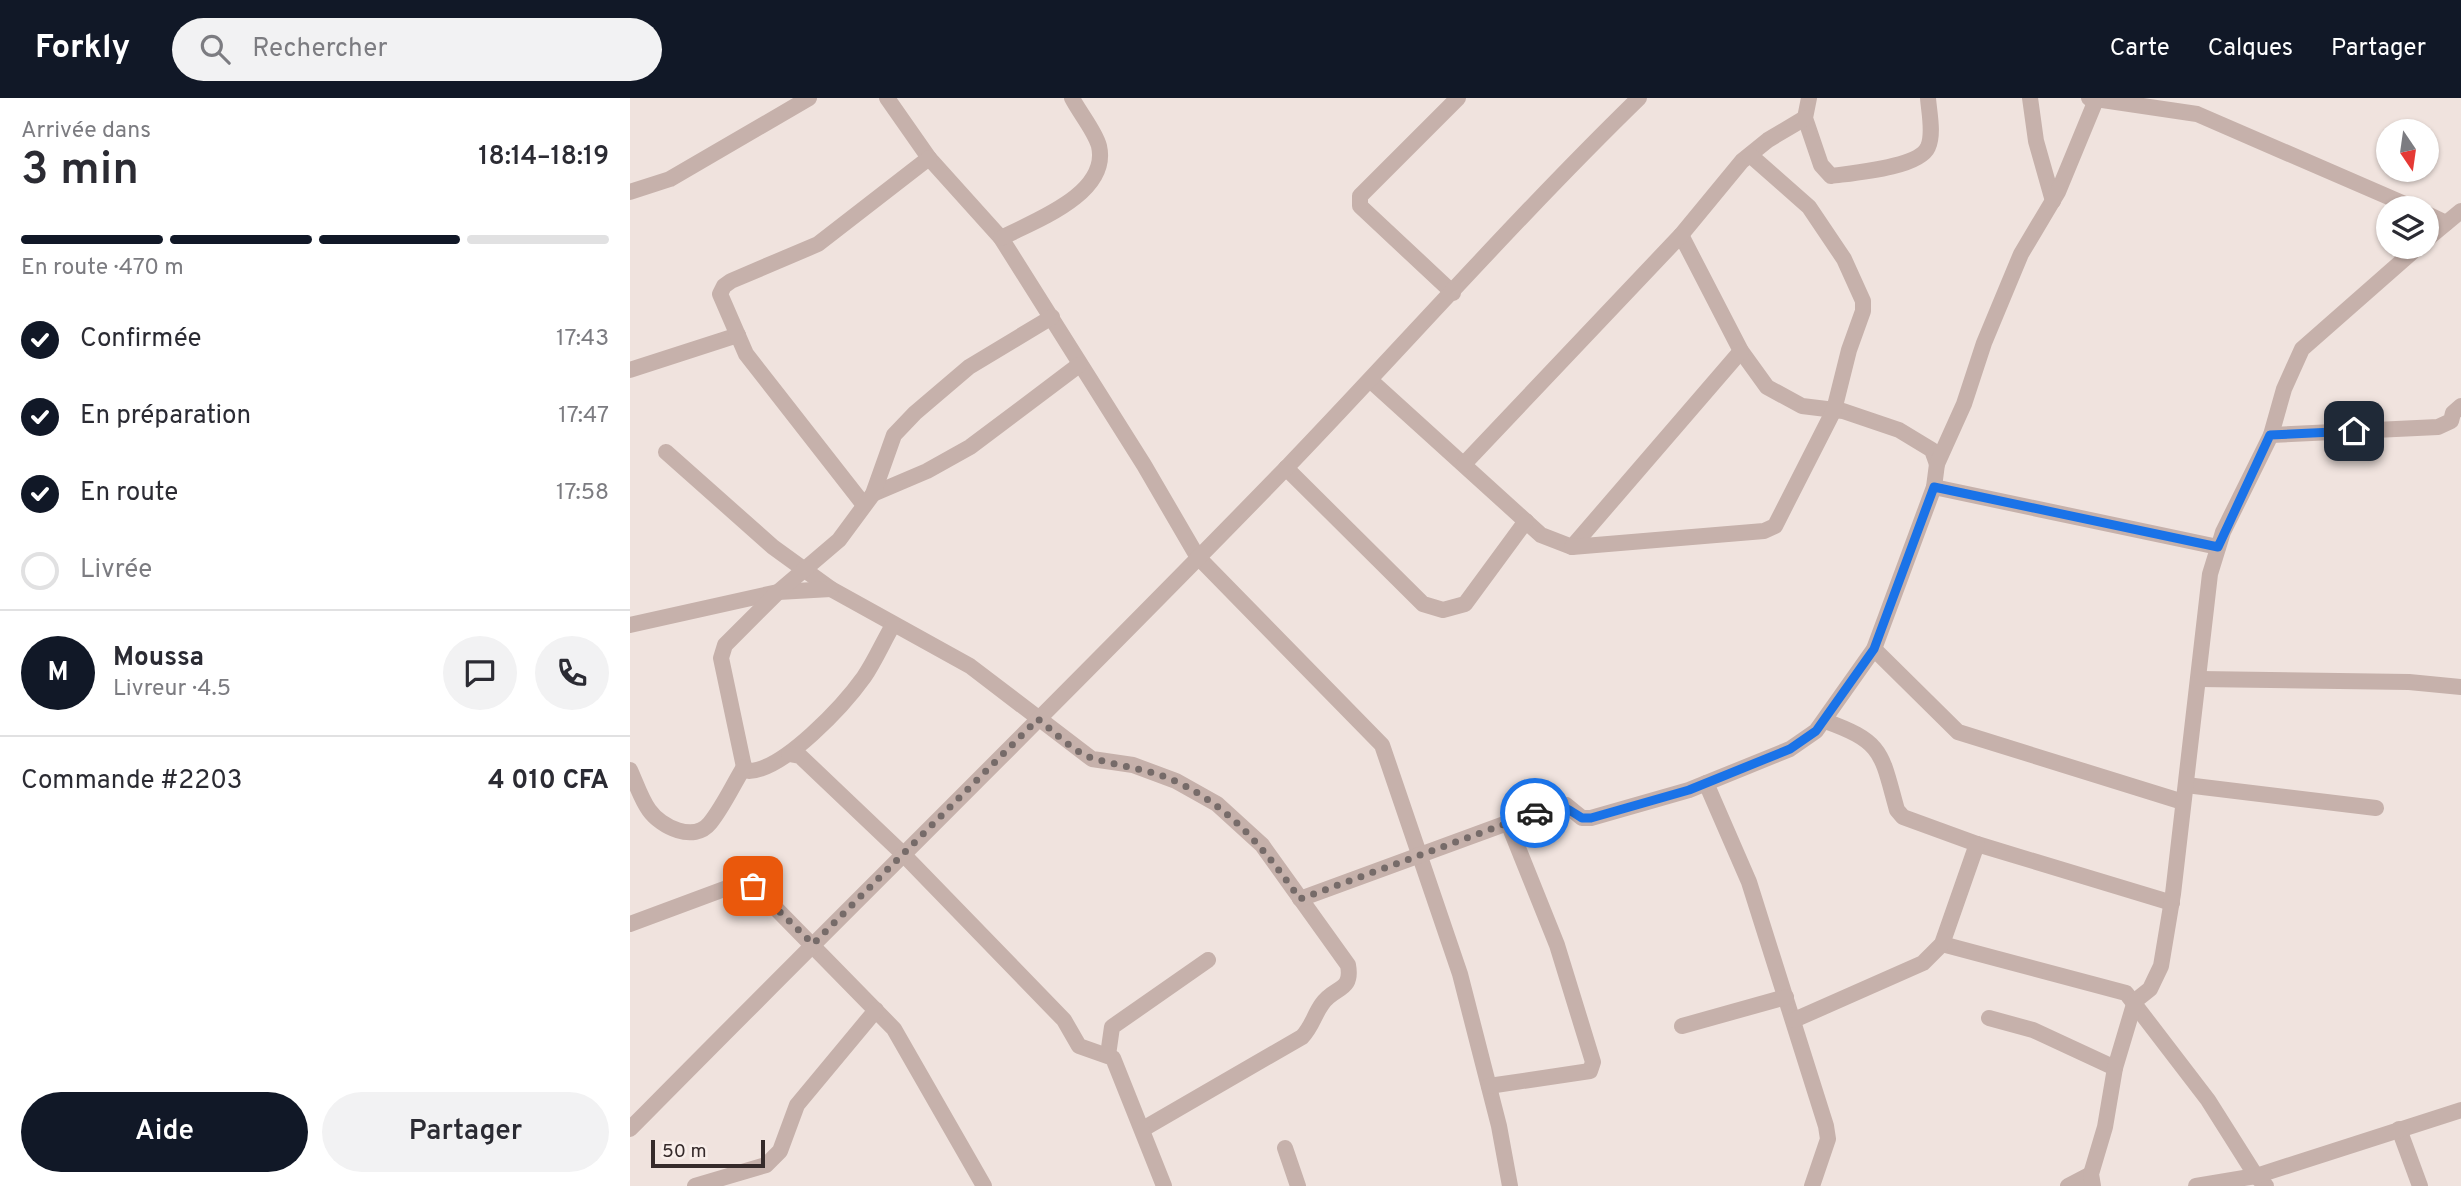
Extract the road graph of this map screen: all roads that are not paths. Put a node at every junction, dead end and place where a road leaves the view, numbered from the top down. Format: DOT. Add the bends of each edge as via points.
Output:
graph roads {
  1 [pos="809,98"];
  2 [pos="887,98"];
  3 [pos="1072,98"];
  4 [pos="1458,98"];
  5 [pos="1639,98"];
  6 [pos="1809,98"];
  7 [pos="1928,98"];
  8 [pos="2030,98"];
  9 [pos="2093,99"];
  10 [pos="1805,118"];
  11 [pos="1750,155"];
  12 [pos="929,158"];
  13 [pos="630,192"];
  14 [pos="2386,196"];
  15 [pos="2053,201"];
  16 [pos="2461,211"];
  17 [pos="2439,220"];
  18 [pos="2446,223"];
  19 [pos="2439,229"];
  20 [pos="1681,235"];
  21 [pos="1001,238"];
  22 [pos="2404,259"];
  23 [pos="1453,293"];
  24 [pos="1052,317"];
  25 [pos="738,335"];
  26 [pos="1741,351"];
  27 [pos="1079,365"];
  28 [pos="630,370"];
  29 [pos="1370,380"];
  30 [pos="2461,406"];
  31 [pos="1834,410"];
  32 [pos="2270,435"];
  33 [pos="666,452"];
  34 [pos="1464,464"];
  35 [pos="1937,464"];
  36 [pos="1286,468"];
  37 [pos="1934,487"];
  38 [pos="869,499"];
  39 [pos="1526,522"];
  40 [pos="1572,547"];
  41 [pos="2218,547"];
  42 [pos="1197,556"];
  43 [pos="805,568"];
  44 [pos="831,589"];
  45 [pos="778,592"];
  46 [pos="630,625"];
  47 [pos="893,625"];
  48 [pos="1874,649"];
  49 [pos="2200,679"];
  50 [pos="2461,687"];
  51 [pos="1038,719"];
  52 [pos="1825,721"];
  53 [pos="789,754"];
  54 [pos="744,767"];
  55 [pos="630,770"];
  56 [pos="1706,783"];
  57 [pos="2186,785"];
  58 [pos="2183,802"];
  59 [pos="2376,808"];
  60 [pos="1508,822"];
  61 [pos="1977,844"];
  62 [pos="902,853"];
  63 [pos="1419,855"];
  64 [pos="1300,899"];
  65 [pos="2172,903"];
  66 [pos="630,925"];
  67 [pos="813,944"];
  68 [pos="1942,944"];
  69 [pos="1208,960"];
  70 [pos="1786,997"];
  71 [pos="2135,1001"];
  72 [pos="876,1010"];
  73 [pos="1989,1018"];
  74 [pos="1794,1020"];
  75 [pos="1682,1026"];
  76 [pos="1108,1055"];
  77 [pos="2115,1068"];
  78 [pos="1489,1086"];
  79 [pos="2461,1110"];
  80 [pos="630,1129"];
  81 [pos="1143,1129"];
  82 [pos="2399,1129"];
  83 [pos="1285,1148"];
  84 [pos="2092,1180"];
  85 [pos="2261,1181"];
  86 [pos="699,1186"];
  87 [pos="985,1186"];
  88 [pos="1164,1186"];
  89 [pos="1298,1186"];
  90 [pos="1510,1186"];
  91 [pos="1812,1186"];
  92 [pos="2068,1186"];
  93 [pos="2196,1186"];
  94 [pos="2420,1186"];
  1 -- 13 [label="street" via="670,179"];
  2 -- 12 [label="street"];
  3 -- 21 [label="street" via="1099,146 1097,169 1074,200"];
  4 -- 23 [label="street" via="1360,196 1360,206"];
  5 -- 23 [label="street" via="1548,187"];
  6 -- 10 [label="street"];
  7 -- 10 [label="street" via="1928,147 1921,157 1881,169 1825,173"];
  8 -- 15 [label="street" via="2036,141"];
  9 -- 14 [label="street" via="2197,114"];
  9 -- 15 [label="street"];
  10 -- 11 [label="street"];
  11 -- 20 [label="street"];
  11 -- 31 [label="street" via="1809,207 1844,259 1863,300"];
  12 -- 21 [label="street"];
  12 -- 25 [label="street" via="818,244 724,286 720,294"];
  15 -- 35 [label="street" via="2021,254"];
  16 -- 18 [label="street"];
  17 -- 18 [label="street"];
  18 -- 19 [label="street"];
  20 -- 26 [label="street"];
  20 -- 34 [label="street"];
  21 -- 24 [label="street"];
  22 -- 32 [label="street" via="2302,349"];
  23 -- 29 [label="street"];
  24 -- 27 [label="street"];
  24 -- 38 [label="street" via="969,367 915,413 894,435"];
  25 -- 28 [label="street"];
  25 -- 38 [label="street" via="746,354"];
  26 -- 31 [label="street" via="1767,387 1784,399"];
  26 -- 40 [label="street"];
  27 -- 38 [label="street" via="970,447"];
  27 -- 42 [label="street"];
  29 -- 34 [label="street"];
  29 -- 36 [label="street"];
  30 -- 32 [label="street" via="2446,426"];
  31 -- 35 [label="street" via="1921,440 1932,450"];
  31 -- 40 [label="street" via="1775,526 1764,531"];
  32 -- 41 [label="street"];
  33 -- 43 [label="street" via="773,547"];
  34 -- 39 [label="street"];
  35 -- 37 [label="street"];
  36 -- 39 [label="street" via="1423,604 1443,610 1465,604"];
  36 -- 42 [label="street"];
  37 -- 41 [label="street"];
  37 -- 48 [label="street"];
  38 -- 43 [label="street" via="839,540"];
  39 -- 40 [label="street" via="1541,535"];
  41 -- 49 [label="street" via="2210,574"];
  42 -- 51 [label="street"];
  42 -- 63 [label="street" via="1382,745"];
  43 -- 44 [label="street"];
  43 -- 45 [label="street"];
  44 -- 45 [label="street"];
  44 -- 47 [label="street"];
  45 -- 46 [label="street"];
  45 -- 54 [label="street" via="724,645 721,658"];
  47 -- 51 [label="street" via="970,666"];
  47 -- 53 [label="street" via="864,677"];
  48 -- 52 [label="street"];
  48 -- 58 [label="street" via="1958,732"];
  49 -- 50 [label="street"];
  49 -- 57 [label="street"];
  51 -- 62 [label="street"];
  51 -- 64 [label="street" via="1092,759 1133,765 1217,804 1262,845"];
  52 -- 56 [label="street" via="1790,749"];
  52 -- 61 [label="street" via="1856,732 1877,747 1903,817"];
  53 -- 54 [label="street" via="761,771"];
  53 -- 62 [label="street" via="800,756"];
  54 -- 55 [label="street" via="709,825 687,834 650,811"];
  56 -- 60 [label="street" via="1591,818 1582,818 1559,804"];
  56 -- 70 [label="street" via="1749,882"];
  57 -- 58 [label="street"];
  57 -- 59 [label="street"];
  58 -- 65 [label="street"];
  60 -- 63 [label="street"];
  60 -- 78 [label="street" via="1557,945 1593,1062 1590,1071"];
  61 -- 65 [label="street"];
  61 -- 68 [label="street"];
  62 -- 67 [label="street"];
  62 -- 76 [label="street" via="1064,1020 1079,1046"];
  63 -- 64 [label="street"];
  63 -- 78 [label="street" via="1460,974"];
  64 -- 81 [label="street" via="1348,965 1346,984 1322,1004 1313,1026 1302,1037"];
  65 -- 71 [label="street" via="2161,966 2150,989"];
  66 -- 67 [label="street" via="735,885 753,886"];
  67 -- 72 [label="street"];
  67 -- 80 [label="street"];
  68 -- 71 [label="street" via="2119,990"];
  68 -- 74 [label="street" via="1909,971"];
  69 -- 76 [label="street" via="1112,1027"];
  70 -- 74 [label="street"];
  70 -- 75 [label="street"];
  71 -- 77 [label="street"];
  71 -- 85 [label="street"];
  72 -- 86 [label="street" via="797,1105 776,1158"];
  72 -- 87 [label="street" via="901,1040"];
  73 -- 77 [label="street" via="2033,1030"];
  74 -- 91 [label="street" via="1827,1133"];
  76 -- 81 [label="street" via="1117,1065"];
  77 -- 84 [label="street"];
  78 -- 90 [label="street"];
  79 -- 82 [label="street"];
  81 -- 88 [label="street"];
  82 -- 85 [label="street"];
  82 -- 94 [label="street"];
  83 -- 89 [label="street"];
  84 -- 92 [label="street"];
  85 -- 93 [label="street"];
}
